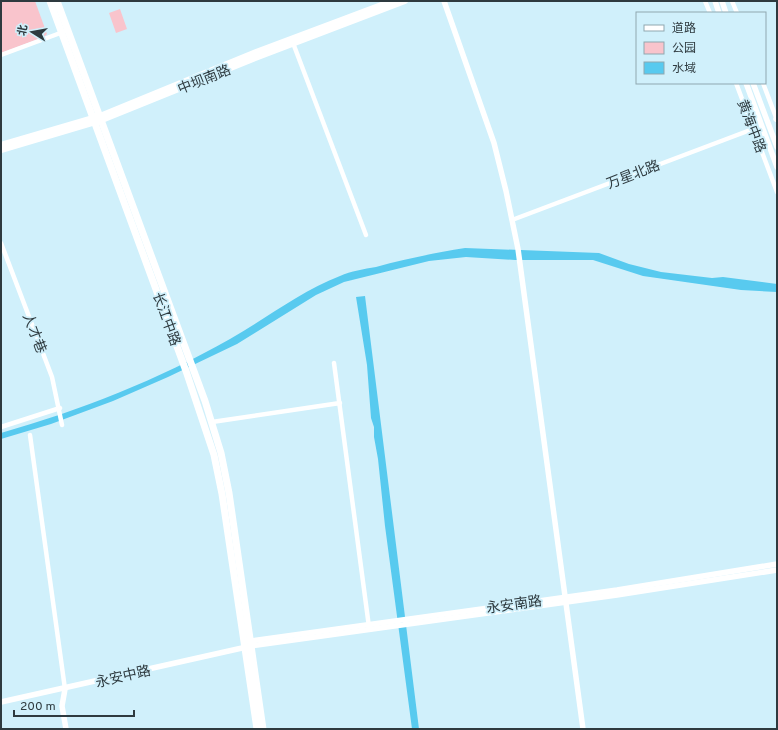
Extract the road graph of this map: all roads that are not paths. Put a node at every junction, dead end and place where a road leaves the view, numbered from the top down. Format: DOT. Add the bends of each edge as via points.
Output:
graph roads {
  1 [pos="50,1"];
  2 [pos="57,1"];
  3 [pos="392,1"];
  4 [pos="405,1"];
  5 [pos="444,1"];
  6 [pos="705,1"];
  7 [pos="715,1"];
  8 [pos="722,1"];
  9 [pos="732,1"];
  10 [pos="710,12"];
  11 [pos="719,12"];
  12 [pos="726,12"];
  13 [pos="737,12"];
  14 [pos="65,31"];
  15 [pos="293,43"];
  16 [pos="1,55"];
  17 [pos="736,84"];
  18 [pos="746,84"];
  19 [pos="753,84"];
  20 [pos="763,84"];
  21 [pos="98,119"];
  22 [pos="777,119"];
  23 [pos="753,129"];
  24 [pos="1,145"];
  25 [pos="777,147"];
  26 [pos="1,150"];
  27 [pos="777,167"];
  28 [pos="777,172"];
  29 [pos="770,174"];
  30 [pos="777,192"];
  31 [pos="512,220"];
  32 [pos="366,234"];
  33 [pos="1,242"];
  34 [pos="334,363"];
  35 [pos="189,369"];
  36 [pos="340,403"];
  37 [pos="60,409"];
  38 [pos="212,422"];
  39 [pos="62,424"];
  40 [pos="1,427"];
  41 [pos="30,435"];
  42 [pos="777,564"];
  43 [pos="777,570"];
  44 [pos="565,600"];
  45 [pos="369,628"];
  46 [pos="249,645"];
  47 [pos="65,689"];
  48 [pos="1,702"];
  49 [pos="66,729"];
  50 [pos="257,729"];
  51 [pos="263,729"];
  52 [pos="583,729"];
  1 -- 14 [label="main road, 长江中路"];
  2 -- 14 [label="main road, 长江中路"];
  3 -- 21 [label="main road, 中坝南路" via="256,52"];
  4 -- 15 [label="main road, 中坝南路"];
  5 -- 31 [label="street" via="484,110"];
  6 -- 10 [label="street"];
  7 -- 11 [label="street"];
  8 -- 12 [label="street"];
  9 -- 13 [label="street"];
  14 -- 16 [label="street"];
  14 -- 21 [label="main road, 长江中路"];
  15 -- 21 [label="main road, 中坝南路"];
  15 -- 32 [label="street"];
  17 -- 23 [label="street, 黄海中路"];
  18 -- 27 [label="street, 黄海中路"];
  19 -- 25 [label="street, 黄海中路"];
  20 -- 22 [label="street, 黄海中路"];
  21 -- 24 [label="main road, 中坝南路"];
  21 -- 26 [label="main road, 中坝南路"];
  21 -- 35 [label="main road, 长江中路" via="182,360"];
  21 -- 35 [label="main road, 长江中路" via="189,357"];
  23 -- 29 [label="street, 黄海中路"];
  23 -- 31 [label="street, 万星北路"];
  28 -- 29 [label="street"];
  29 -- 30 [label="street, 黄海中路"];
  31 -- 44 [label="street" via="520,262"];
  33 -- 37 [label="street, 人才巷" via="52,377"];
  34 -- 36 [label="street"];
  35 -- 38 [label="main road, 长江中路"];
  35 -- 46 [label="main road, 长江中路" via="222,494"];
  36 -- 38 [label="street"];
  36 -- 45 [label="street"];
  37 -- 39 [label="street, 人才巷"];
  37 -- 40 [label="street"];
  38 -- 46 [label="main road, 长江中路" via="229,493"];
  41 -- 47 [label="street"];
  42 -- 44 [label="street, 永安南路"];
  43 -- 44 [label="street, 永安南路"];
  44 -- 45 [label="street, 永安南路"];
  44 -- 52 [label="street"];
  45 -- 46 [label="street, 永安南路"];
  46 -- 47 [label="street, 永安中路"];
  46 -- 50 [label="main road"];
  46 -- 51 [label="main road"];
  47 -- 48 [label="street, 永安中路"];
  47 -- 49 [label="street" via="62,706"];
}
